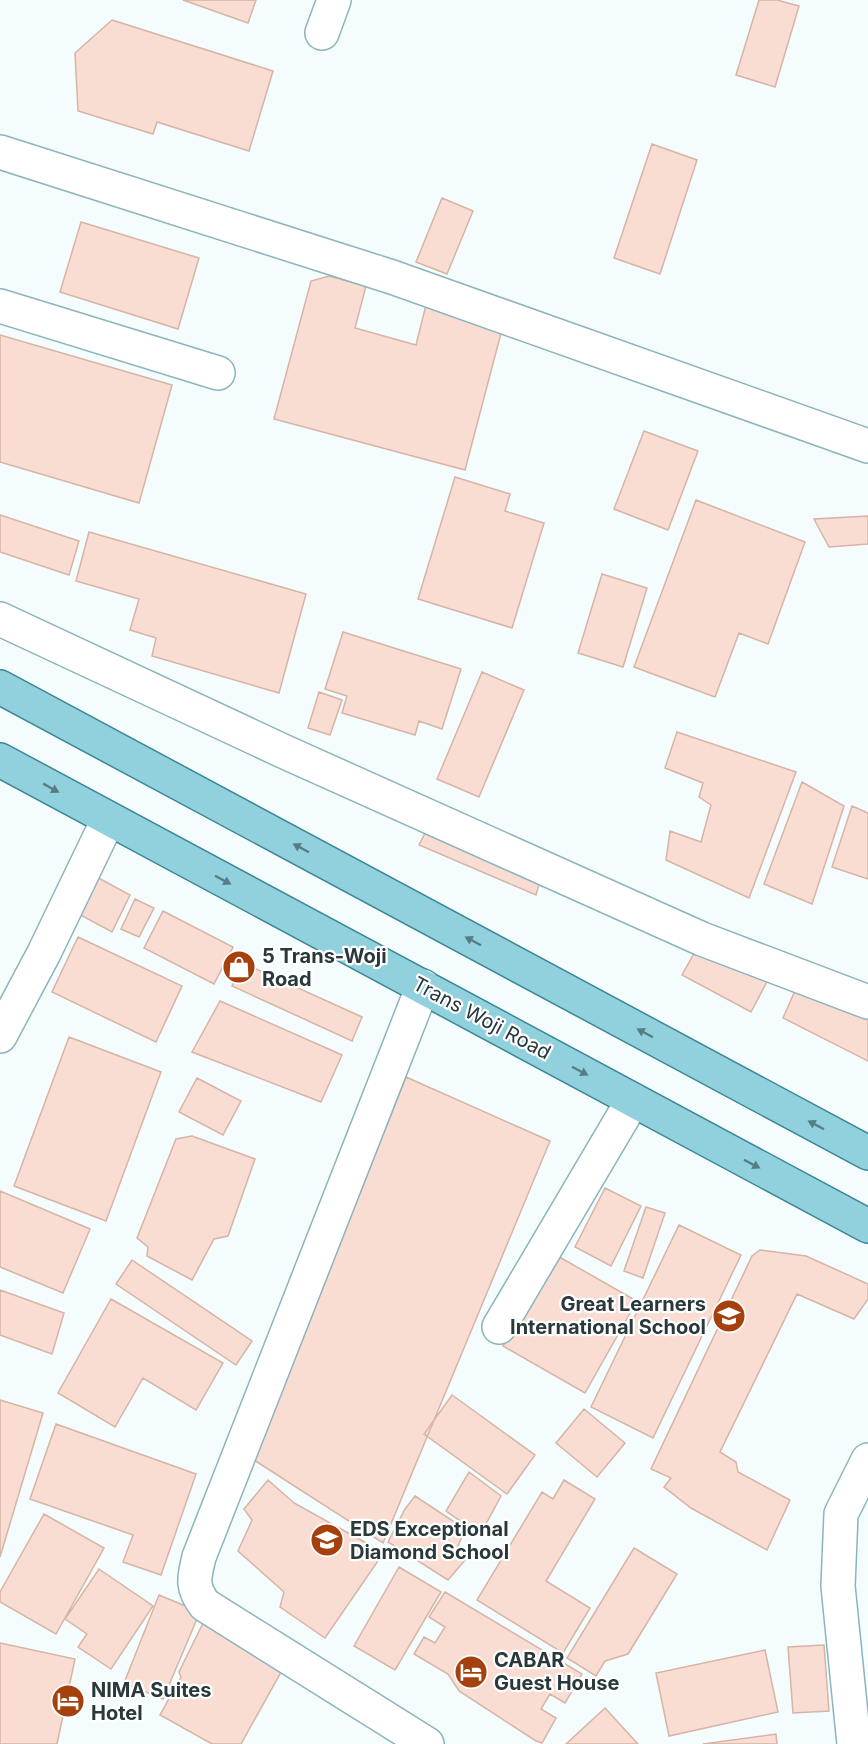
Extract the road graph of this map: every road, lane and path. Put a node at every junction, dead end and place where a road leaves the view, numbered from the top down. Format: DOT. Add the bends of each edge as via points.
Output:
graph roads {
  1 [pos="334,0"];
  2 [pos="322,33"];
  3 [pos="0,152"];
  4 [pos="0,306"];
  5 [pos="218,373"];
  6 [pos="868,446"];
  7 [pos="0,619"];
  8 [pos="0,687"];
  9 [pos="0,760"];
  10 [pos="108,820"];
  11 [pos="423,986"];
  12 [pos="868,1002"];
  13 [pos="0,1036"];
  14 [pos="633,1100"];
  15 [pos="868,1153"];
  16 [pos="868,1226"];
  17 [pos="499,1327"];
  18 [pos="868,1460"];
  19 [pos="427,1744"];
  20 [pos="854,1744"];
  1 -- 2 [label="street"];
  3 -- 6 [label="street" via="392,277"];
  4 -- 5 [label="street"];
  7 -- 12 [label="street" via="702,939"];
  15 -- 8 [label="main road, one-way"];
  9 -- 10 [label="main road, Trans Woji Road, one-way"];
  10 -- 11 [label="main road, Trans Woji Road, one-way"];
  10 -- 13 [label="street"];
  11 -- 14 [label="main road, Trans Woji Road, one-way"];
  11 -- 19 [label="street" via="199,1557 194,1579 197,1594 205,1605"];
  14 -- 16 [label="main road, Trans Woji Road, one-way"];
  14 -- 17 [label="street"];
  18 -- 20 [label="street" via="841,1514 838,1586"];
}
